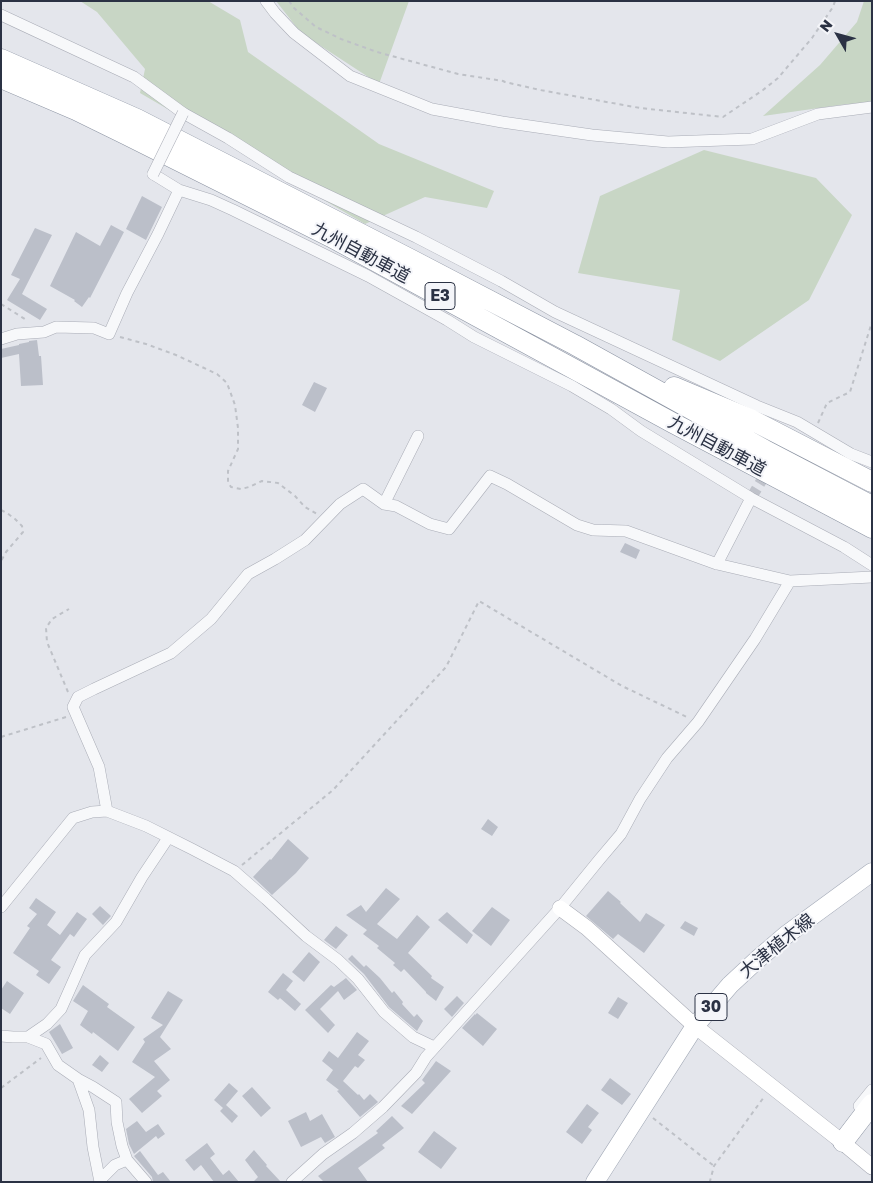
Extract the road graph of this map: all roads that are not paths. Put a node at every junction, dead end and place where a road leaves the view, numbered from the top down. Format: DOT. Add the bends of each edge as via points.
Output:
graph roads {
  1 [pos="266,1"];
  2 [pos="1,15"];
  3 [pos="1,59"];
  4 [pos="1,78"];
  5 [pos="872,107"];
  6 [pos="184,113"];
  7 [pos="179,190"];
  8 [pos="1,339"];
  9 [pos="575,345"];
  10 [pos="673,423"];
  11 [pos="418,436"];
  12 [pos="872,462"];
  13 [pos="872,481"];
  14 [pos="751,498"];
  15 [pos="384,504"];
  16 [pos="872,506"];
  17 [pos="872,528"];
  18 [pos="872,542"];
  19 [pos="717,564"];
  20 [pos="872,565"];
  21 [pos="872,577"];
  22 [pos="790,581"];
  23 [pos="107,811"];
  24 [pos="168,838"];
  25 [pos="872,872"];
  26 [pos="1,907"];
  27 [pos="560,908"];
  28 [pos="695,1026"];
  29 [pos="1,1036"];
  30 [pos="28,1037"];
  31 [pos="434,1047"];
  32 [pos="78,1079"];
  33 [pos="872,1090"];
  34 [pos="872,1104"];
  35 [pos="872,1114"];
  36 [pos="839,1139"];
  37 [pos="127,1160"];
  38 [pos="872,1167"];
  39 [pos="100,1181"];
  40 [pos="146,1182"];
  41 [pos="292,1182"];
  42 [pos="595,1182"];
  1 -- 5 [label="street" via="294,33 350,76 432,109 502,122 592,136 668,142 752,139 818,114"];
  2 -- 6 [label="street" via="134,77"];
  3 -- 9 [label="highway, 九州自動車道 / E3" via="136,119"];
  4 -- 10 [label="highway, 九州自動車道 / E3" via="110,126 331,237"];
  6 -- 7 [label="street, bridge" via="153,174"];
  6 -- 12 [label="street" via="289,177 416,237 555,312 797,422 851,454"];
  7 -- 8 [label="street" via="109,334 94,328 56,327"];
  7 -- 14 [label="street" via="211,200 360,272 474,337 572,386"];
  9 -- 13 [label="highway" via="750,419"];
  9 -- 16 [label="highway, 九州自動車道 / E3"];
  10 -- 17 [label="highway, 九州自動車道 / E3"];
  10 -- 18 [label="highway" via="717,454"];
  11 -- 15 [label="street"];
  14 -- 19 [label="street"];
  14 -- 20 [label="street"];
  15 -- 19 [label="street" via="449,529 490,476 577,525 593,530 626,531"];
  15 -- 23 [label="street" via="363,489 340,504 305,540 248,574 211,619 172,654 78,697 76,708 99,767"];
  19 -- 22 [label="street"];
  21 -- 22 [label="street"];
  22 -- 27 [label="street" via="698,722 667,758 621,834"];
  23 -- 24 [label="street"];
  23 -- 26 [label="street" via="73,818"];
  24 -- 30 [label="street" via="116,922 85,956 61,1009"];
  24 -- 31 [label="street" via="234,871 306,936 338,960 384,1012 413,1037"];
  25 -- 28 [label="main road, 大津植木線 / 30" via="758,958"];
  27 -- 28 [label="street"];
  27 -- 31 [label="street"];
  28 -- 36 [label="street"];
  28 -- 42 [label="main road, 大津植木線 / 30"];
  29 -- 30 [label="street"];
  30 -- 32 [label="street" via="46,1044 58,1065"];
  31 -- 41 [label="street" via="416,1073 383,1107"];
  32 -- 37 [label="street" via="116,1102"];
  32 -- 39 [label="street" via="89,1110"];
  33 -- 36 [label="street"];
  34 -- 36 [label="highway"];
  35 -- 36 [label="highway"];
  36 -- 38 [label="street"];
  37 -- 39 [label="street" via="115,1165"];
  37 -- 40 [label="street"];
}
